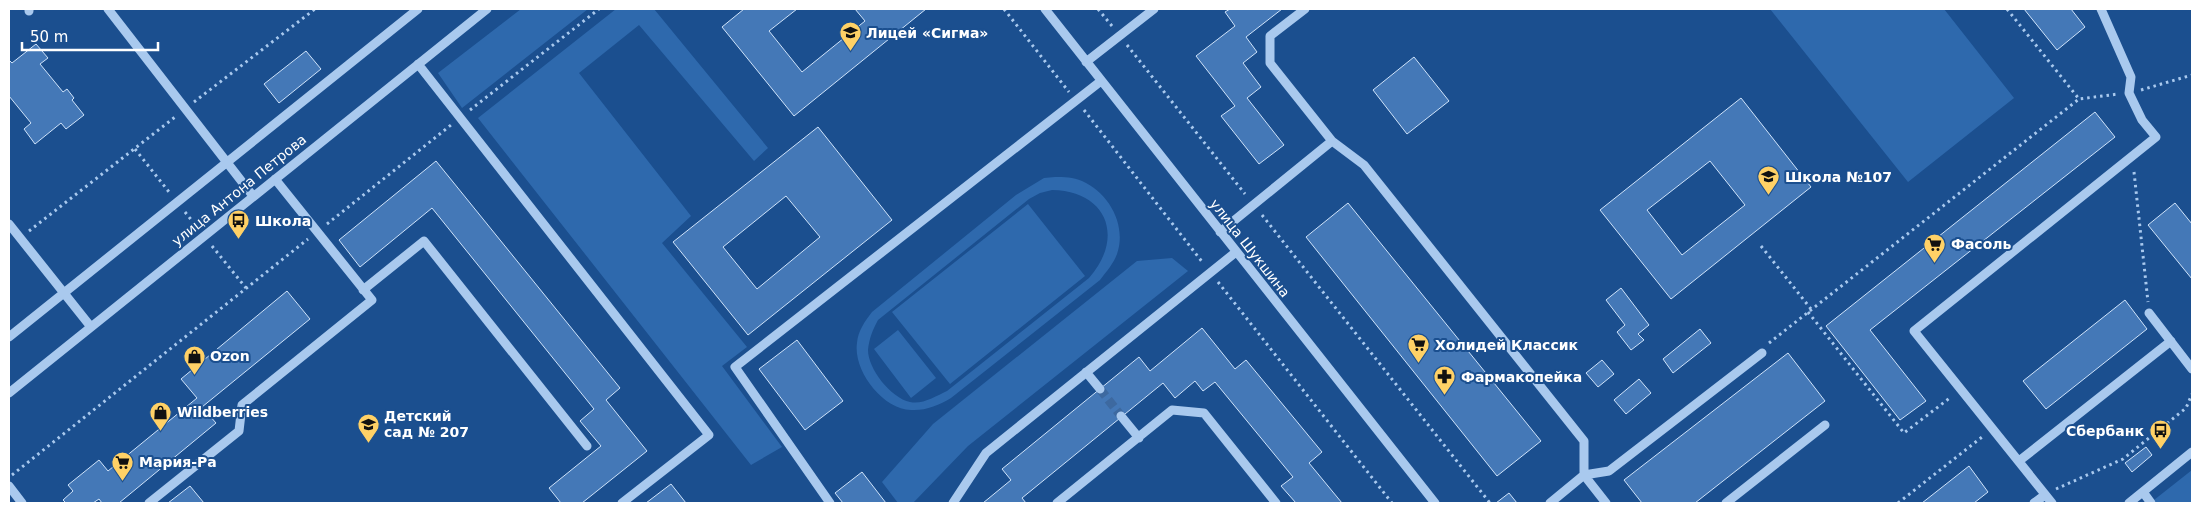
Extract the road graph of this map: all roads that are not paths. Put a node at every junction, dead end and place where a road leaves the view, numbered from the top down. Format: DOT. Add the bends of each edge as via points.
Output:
graph roads {
  1 [pos="108,9"];
  2 [pos="418,9"];
  3 [pos="487,9"];
  4 [pos="1045,9"];
  5 [pos="1154,9"];
  6 [pos="1305,9"];
  7 [pos="2101,9"];
  8 [pos="1086,62"];
  9 [pos="418,64"];
  10 [pos="1101,81"];
  11 [pos="1332,141"];
  12 [pos="227,163"];
  13 [pos="275,179"];
  14 [pos="253,196"];
  15 [pos="9,224"];
  16 [pos="1220,232"];
  17 [pos="1236,252"];
  18 [pos="363,290"];
  19 [pos="63,293"];
  20 [pos="2149,313"];
  21 [pos="90,327"];
  22 [pos="9,337"];
  23 [pos="2171,341"];
  24 [pos="1764,349"];
  25 [pos="2192,369"];
  26 [pos="1086,372"];
  27 [pos="1100,389"];
  28 [pos="9,393"];
  29 [pos="1121,416"];
  30 [pos="1825,425"];
  31 [pos="1139,438"];
  32 [pos="587,446"];
  33 [pos="2192,452"];
  34 [pos="2019,462"];
  35 [pos="1584,475"];
  36 [pos="9,486"];
  37 [pos="2143,492"];
  38 [pos="2045,495"];
  39 [pos="22,503"];
  40 [pos="149,503"];
  41 [pos="622,503"];
  42 [pos="830,503"];
  43 [pos="953,503"];
  44 [pos="1057,503"];
  45 [pos="1276,503"];
  46 [pos="1435,503"];
  47 [pos="1550,503"];
  48 [pos="1606,503"];
  49 [pos="1726,503"];
  50 [pos="2034,503"];
  51 [pos="2052,503"];
  52 [pos="2129,503"];
  53 [pos="2151,503"];
  1 -- 12 [label="street"];
  2 -- 12 [label="street, улица Антона Петрова"];
  3 -- 9 [label="street, улица Антона Петрова"];
  4 -- 8 [label="street, улица Шукшина"];
  5 -- 8 [label="street"];
  6 -- 11 [label="street" via="1270,36 1270,63"];
  7 -- 34 [label="street" via="2130,77 2129,93 2142,120 2156,137 1914,331"];
  8 -- 10 [label="street, улица Шукшина"];
  9 -- 13 [label="street, улица Антона Петрова"];
  9 -- 41 [label="street" via="709,435"];
  10 -- 16 [label="street, улица Шукшина"];
  10 -- 42 [label="street" via="735,368"];
  11 -- 16 [label="street"];
  11 -- 35 [label="street" via="1364,165 1584,442"];
  12 -- 14 [label="street"];
  12 -- 19 [label="street, улица Антона Петрова"];
  13 -- 14 [label="street, улица Антона Петрова"];
  13 -- 18 [label="street"];
  14 -- 21 [label="street, улица Антона Петрова"];
  15 -- 19 [label="street"];
  16 -- 17 [label="street, улица Шукшина"];
  17 -- 26 [label="street"];
  17 -- 46 [label="street, улица Шукшина"];
  18 -- 32 [label="street" via="424,241"];
  18 -- 40 [label="street" via="372,300 242,406 239,431"];
  19 -- 21 [label="street"];
  19 -- 22 [label="street, улица Антона Петрова"];
  20 -- 23 [label="street"];
  21 -- 28 [label="street, улица Антона Петрова"];
  23 -- 25 [label="street"];
  23 -- 34 [label="street"];
  24 -- 35 [label="street" via="1609,471"];
  26 -- 27 [label="street"];
  26 -- 43 [label="street" via="986,453"];
  29 -- 31 [label="street"];
  30 -- 49 [label="street"];
  31 -- 44 [label="street"];
  31 -- 45 [label="street" via="1172,410 1204,413"];
  33 -- 37 [label="street"];
  34 -- 38 [label="street"];
  35 -- 47 [label="street"];
  35 -- 48 [label="street"];
  36 -- 39 [label="street"];
  37 -- 52 [label="street"];
  37 -- 53 [label="street"];
  38 -- 50 [label="street"];
  38 -- 51 [label="street"];
}
